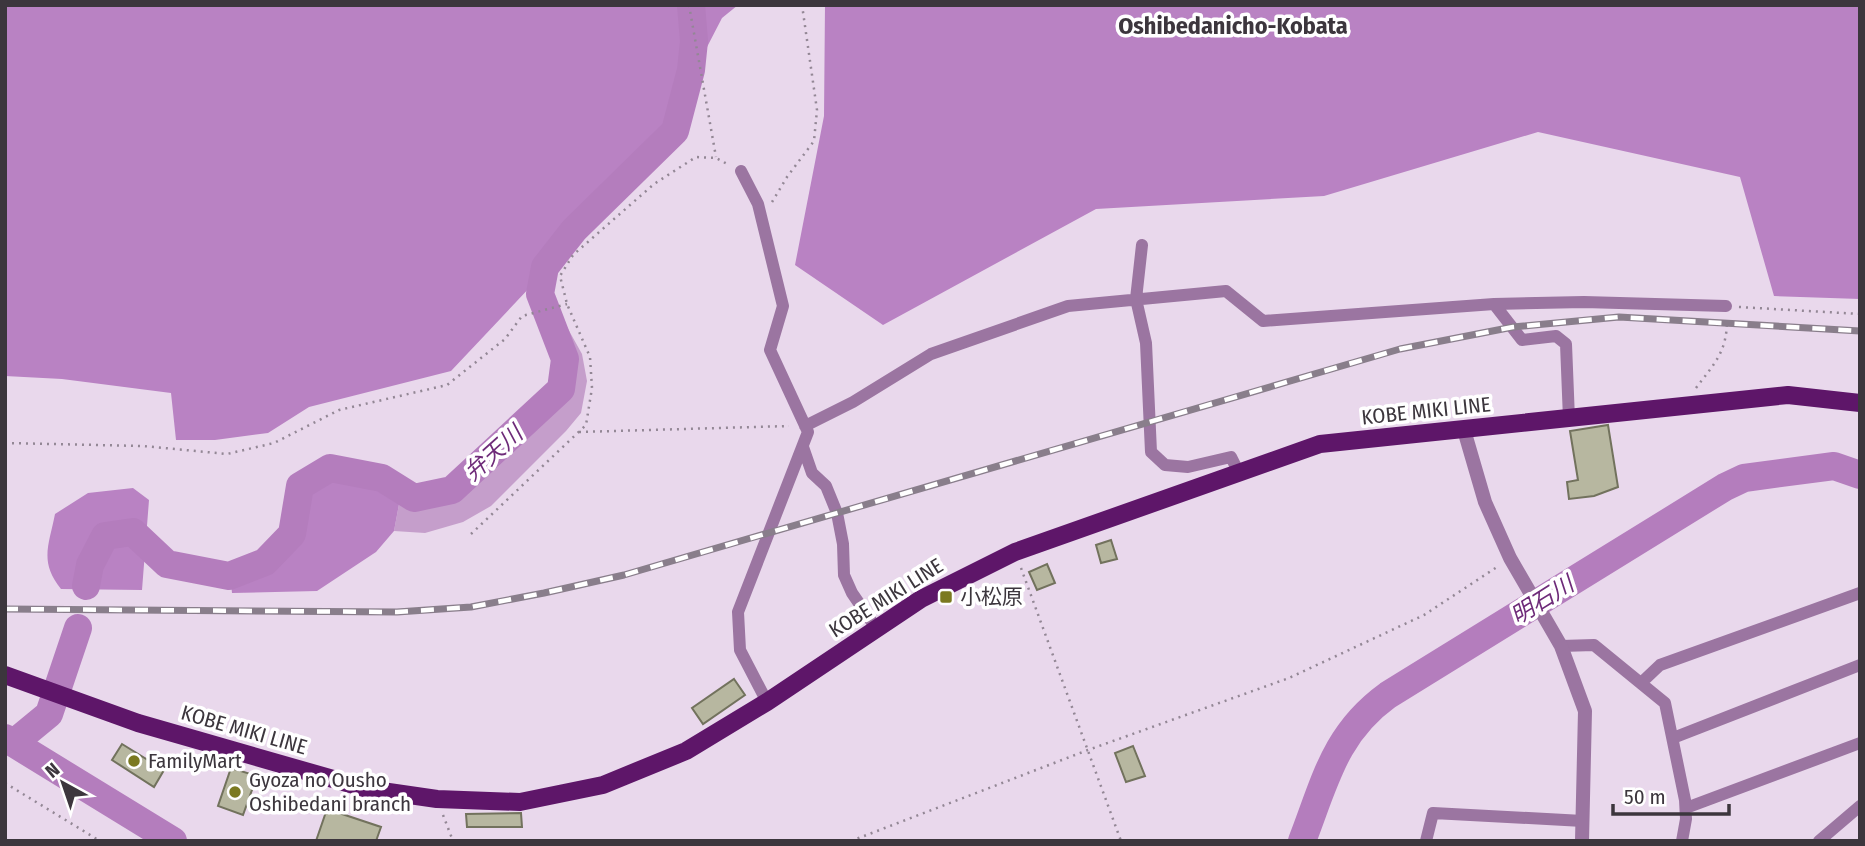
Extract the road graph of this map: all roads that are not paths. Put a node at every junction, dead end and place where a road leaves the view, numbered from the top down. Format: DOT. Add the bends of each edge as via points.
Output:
graph roads {
  1 [pos="741,171"];
  2 [pos="1142,245"];
  3 [pos="1136,299"];
  4 [pos="1494,304"];
  5 [pos="1726,306"];
  6 [pos="1860,403"];
  7 [pos="1569,419"];
  8 [pos="805,426"];
  9 [pos="1464,430"];
  10 [pos="803,447"];
  11 [pos="1239,473"];
  12 [pos="1860,593"];
  13 [pos="876,628"];
  14 [pos="1561,646"];
  15 [pos="1860,665"];
  16 [pos="5,675"];
  17 [pos="1641,683"];
  18 [pos="767,702"];
  19 [pos="1673,738"];
  20 [pos="1860,743"];
  21 [pos="1860,806"];
  22 [pos="1686,808"];
  23 [pos="1583,821"];
  24 [pos="1426,841"];
  25 [pos="1582,841"];
  26 [pos="1682,841"];
  27 [pos="1819,841"];
  1 -- 8 [label="street" via="758,204 783,306 770,350"];
  2 -- 3 [label="street"];
  3 -- 4 [label="street" via="1226,291 1263,321"];
  3 -- 8 [label="street" via="1068,306 931,354"];
  3 -- 11 [label="street" via="1146,344 1152,452 1165,465 1188,467 1231,457"];
  4 -- 5 [label="street"];
  4 -- 7 [label="street" via="1522,340 1556,336 1566,344"];
  6 -- 7 [label="main road, KOBE MIKI LINE" via="1788,395"];
  7 -- 9 [label="main road, KOBE MIKI LINE"];
  8 -- 10 [label="street" via="808,432"];
  9 -- 11 [label="main road, KOBE MIKI LINE" via="1320,444"];
  9 -- 14 [label="street" via="1485,502 1510,558"];
  10 -- 13 [label="street" via="837,513 844,575"];
  10 -- 18 [label="street" via="738,612 740,650"];
  11 -- 13 [label="main road, KOBE MIKI LINE" via="1015,552 920,599"];
  12 -- 17 [label="street" via="1660,665"];
  13 -- 18 [label="main road, KOBE MIKI LINE"];
  14 -- 17 [label="street" via="1594,645"];
  14 -- 23 [label="street" via="1586,711"];
  15 -- 19 [label="street"];
  16 -- 18 [label="main road, KOBE MIKI LINE" via="138,723 368,789 437,799 520,802 603,785 686,751"];
  17 -- 19 [label="street" via="1665,702"];
  19 -- 22 [label="street"];
  20 -- 22 [label="street"];
  21 -- 27 [label="street"];
  22 -- 26 [label="street"];
  23 -- 24 [label="street" via="1433,813"];
  23 -- 25 [label="street"];
}
